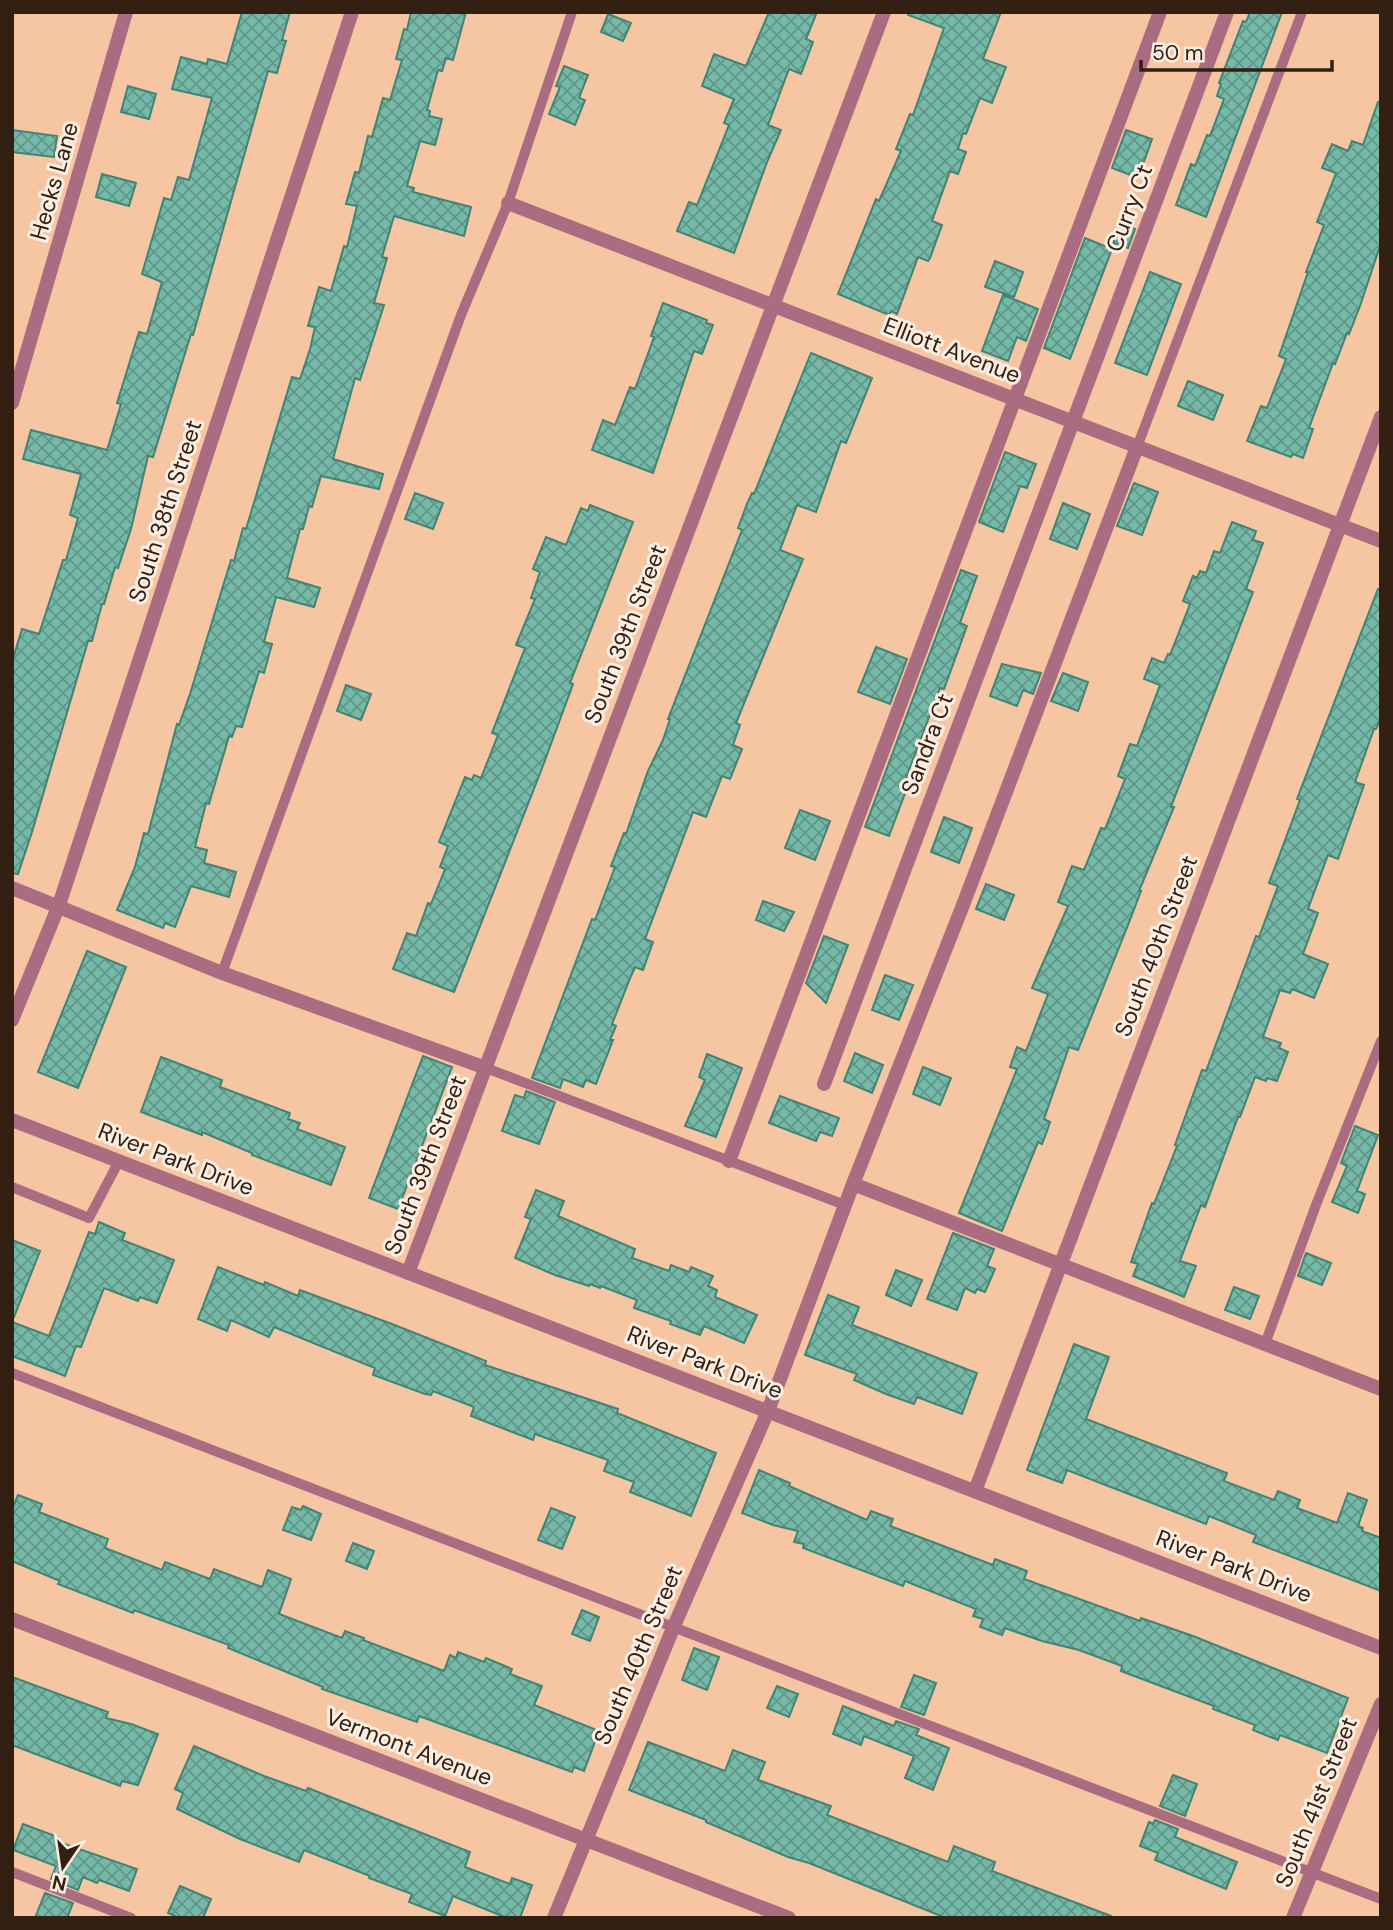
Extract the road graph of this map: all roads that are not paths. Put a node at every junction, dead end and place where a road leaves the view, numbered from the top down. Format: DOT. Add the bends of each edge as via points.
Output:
graph roads {
  1 [pos="126,12"];
  2 [pos="352,12"];
  3 [pos="572,12"];
  4 [pos="884,12"];
  5 [pos="1160,12"];
  6 [pos="1227,12"];
  7 [pos="1302,12"];
  8 [pos="508,203"];
  9 [pos="773,306"];
  10 [pos="1014,398"];
  11 [pos="12,402"];
  12 [pos="1381,417"];
  13 [pos="1072,421"];
  14 [pos="1138,447"];
  15 [pos="1340,525"];
  16 [pos="1381,541"];
  17 [pos="12,888"];
  18 [pos="60,905"];
  19 [pos="222,973"];
  20 [pos="12,1020"];
  21 [pos="1381,1041"];
  22 [pos="486,1068"];
  23 [pos="824,1084"];
  24 [pos="12,1120"];
  25 [pos="119,1161"];
  26 [pos="729,1161"];
  27 [pos="853,1184"];
  28 [pos="12,1187"];
  29 [pos="845,1205"];
  30 [pos="1060,1264"];
  31 [pos="408,1273"];
  32 [pos="1265,1344"];
  33 [pos="12,1373"];
  34 [pos="1381,1389"];
  35 [pos="768,1411"];
  36 [pos="975,1491"];
  37 [pos="12,1619"];
  38 [pos="674,1626"];
  39 [pos="1381,1647"];
  40 [pos="1381,1704"];
  41 [pos="585,1839"];
  42 [pos="12,1872"];
  43 [pos="1312,1872"];
  44 [pos="1381,1899"];
  45 [pos="131,1918"];
  46 [pos="554,1918"];
  47 [pos="789,1918"];
  48 [pos="1293,1918"];
  1 -- 11 [label="street, Hecks Lane"];
  2 -- 18 [label="street, South 38th Street"];
  3 -- 8 [label="lane"];
  4 -- 9 [label="street, South 39th Street"];
  5 -- 10 [label="street"];
  6 -- 13 [label="street, Curry Ct"];
  7 -- 14 [label="lane"];
  8 -- 9 [label="street, Elliott Avenue"];
  8 -- 19 [label="lane" via="461,315"];
  9 -- 10 [label="street, Elliott Avenue"];
  9 -- 22 [label="street, South 39th Street"];
  10 -- 13 [label="street, Elliott Avenue"];
  10 -- 26 [label="street"];
  12 -- 15 [label="street, South 40th Street"];
  13 -- 14 [label="street, Elliott Avenue"];
  13 -- 23 [label="street, Sandra Ct"];
  14 -- 15 [label="street, Elliott Avenue"];
  14 -- 27 [label="street, South 40th Street"];
  15 -- 16 [label="street, Elliott Avenue"];
  15 -- 30 [label="street, South 40th Street"];
  17 -- 18 [label="street"];
  18 -- 19 [label="street"];
  18 -- 20 [label="street, South 38th Street"];
  19 -- 22 [label="street"];
  21 -- 32 [label="lane"];
  22 -- 26 [label="lane"];
  22 -- 31 [label="street, South 39th Street"];
  24 -- 25 [label="street, River Park Drive"];
  25 -- 28 [label="lane" via="89,1218"];
  25 -- 31 [label="street, River Park Drive"];
  26 -- 29 [label="lane"];
  27 -- 29 [label="street, South 40th Street"];
  27 -- 30 [label="street"];
  29 -- 35 [label="street, South 40th Street"];
  30 -- 32 [label="street"];
  30 -- 36 [label="street, South 40th Street"];
  31 -- 35 [label="street, River Park Drive"];
  32 -- 34 [label="street"];
  33 -- 38 [label="lane"];
  35 -- 36 [label="street, River Park Drive"];
  35 -- 38 [label="street, South 40th Street"];
  36 -- 39 [label="street, River Park Drive"];
  37 -- 41 [label="street, Vermont Avenue"];
  38 -- 41 [label="street, South 40th Street"];
  38 -- 43 [label="lane"];
  40 -- 43 [label="street, South 41st Street"];
  41 -- 46 [label="street, South 40th Street"];
  41 -- 47 [label="street, Vermont Avenue"];
  42 -- 45 [label="lane"];
  43 -- 44 [label="lane"];
  43 -- 48 [label="street, South 41st Street"];
}
